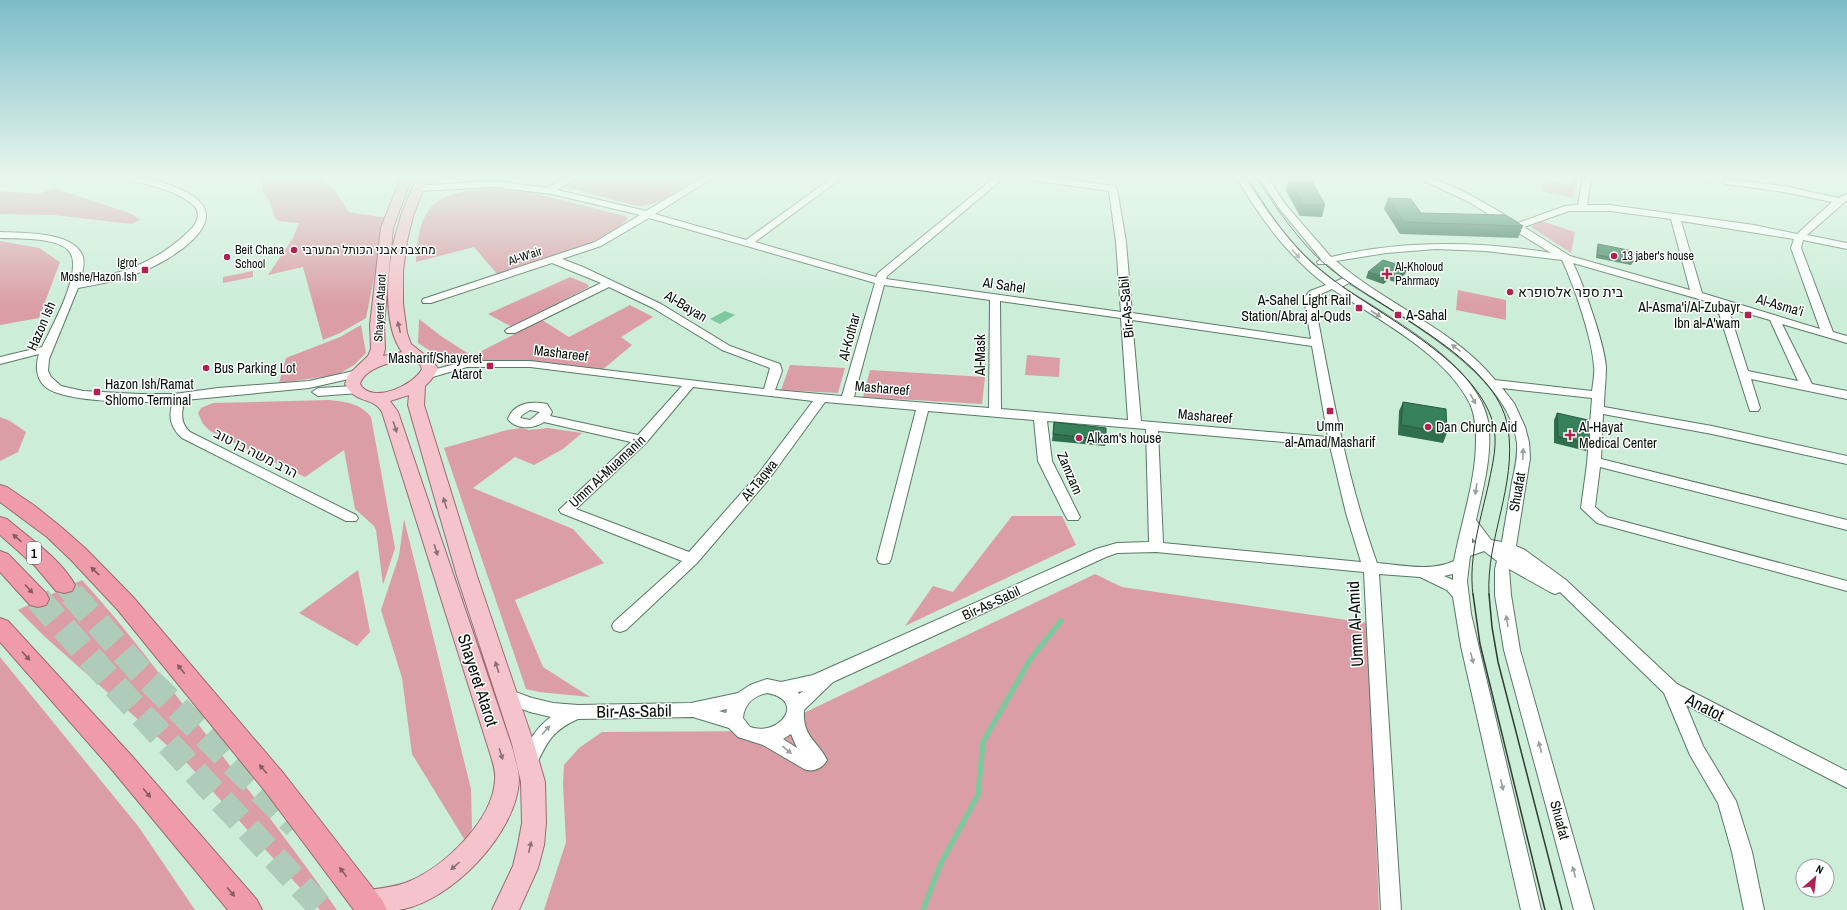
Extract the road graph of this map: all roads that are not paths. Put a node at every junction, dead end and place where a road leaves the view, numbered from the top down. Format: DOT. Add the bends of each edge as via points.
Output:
graph roads {
  1 [pos="202,219"];
  2 [pos="390,219"];
  3 [pos="406,219"];
  4 [pos="642,219"];
  5 [pos="666,219"];
  6 [pos="781,219"];
  7 [pos="950,219"];
  8 [pos="1118,219"];
  9 [pos="1268,219"];
  10 [pos="1293,219"];
  11 [pos="1506,219"];
  12 [pos="1536,219"];
  13 [pos="1676,219"];
  14 [pos="1690,219"];
  15 [pos="1819,219"];
  16 [pos="1517,226"];
  17 [pos="0,235"];
  18 [pos="1799,237"];
  19 [pos="748,243"];
  20 [pos="1847,246"];
  21 [pos="1317,250"];
  22 [pos="1350,256"];
  23 [pos="1566,258"];
  24 [pos="554,260"];
  25 [pos="1328,260"];
  26 [pos="1310,268"];
  27 [pos="1346,275"];
  28 [pos="880,281"];
  29 [pos="608,283"];
  30 [pos="1331,285"];
  31 [pos="75,286"];
  32 [pos="1697,295"];
  33 [pos="995,298"];
  34 [pos="428,301"];
  35 [pos="1721,303"];
  36 [pos="1127,315"];
  37 [pos="1774,318"];
  38 [pos="511,331"];
  39 [pos="1828,334"];
  40 [pos="1847,340"];
  41 [pos="1317,343"];
  42 [pos="46,349"];
  43 [pos="420,358"];
  44 [pos="0,361"];
  45 [pos="362,371"];
  46 [pos="1744,374"];
  47 [pos="423,380"];
  48 [pos="1493,383"];
  49 [pos="690,384"];
  50 [pos="1807,387"];
  51 [pos="364,393"];
  52 [pos="768,393"];
  53 [pos="1599,395"];
  54 [pos="1847,395"];
  55 [pos="180,397"];
  56 [pos="821,398"];
  57 [pos="847,400"];
  58 [pos="923,407"];
  59 [pos="1754,408"];
  60 [pos="1597,409"];
  61 [pos="995,413"];
  62 [pos="1040,417"];
  63 [pos="542,418"];
  64 [pos="1135,425"];
  65 [pos="1152,427"];
  66 [pos="641,440"];
  67 [pos="1335,442"];
  68 [pos="1847,460"];
  69 [pos="1594,461"];
  70 [pos="0,492"];
  71 [pos="1073,517"];
  72 [pos="351,518"];
  73 [pos="1470,521"];
  74 [pos="0,524"];
  75 [pos="1847,525"];
  76 [pos="1487,545"];
  77 [pos="1156,547"];
  78 [pos="1506,553"];
  79 [pos="0,559"];
  80 [pos="692,559"];
  81 [pos="884,559"];
  82 [pos="1461,559"];
  83 [pos="1371,568"];
  84 [pos="1414,572"];
  85 [pos="64,585"];
  86 [pos="1847,586"];
  87 [pos="1461,594"];
  88 [pos="38,599"];
  89 [pos="620,626"];
  90 [pos="0,627"];
  91 [pos="831,676"];
  92 [pos="782,688"];
  93 [pos="1671,689"];
  94 [pos="507,696"];
  95 [pos="740,699"];
  96 [pos="691,710"];
  97 [pos="578,712"];
  98 [pos="796,712"];
  99 [pos="737,723"];
  100 [pos="763,737"];
  101 [pos="528,763"];
  102 [pos="1847,780"];
  103 [pos="518,884"];
  104 [pos="369,907"];
  105 [pos="247,910"];
  106 [pos="505,910"];
  107 [pos="510,910"];
  108 [pos="1391,910"];
  109 [pos="1531,910"];
  110 [pos="1584,910"];
  111 [pos="1754,910"];
  1 -- 31 [label="street" via="188,238 153,264 111,279"];
  2 -- 45 [label="main road, Shayeret Atarot" via="387,228 377,325 378,349 375,357"];
  43 -- 3 [label="main road, Shayeret Atarot, one-way" via="403,343 396,313 398,256"];
  4 -- 24 [label="street, Al-W'air" via="598,244"];
  5 -- 19 [label="street, Al Sahel"];
  6 -- 19 [label="street"];
  7 -- 28 [label="street" via="886,271"];
  8 -- 36 [label="street, Bir-As-Sabil"];
  9 -- 26 [label="street, one-way" via="1289,248"];
  10 -- 21 [label="street, Shuafat"];
  11 -- 16 [label="street"];
  12 -- 16 [label="street"];
  13 -- 32 [label="street"];
  14 -- 18 [label="street"];
  15 -- 18 [label="street"];
  16 -- 23 [label="street"];
  17 -- 31 [label="street, Hazon Ish" via="50,240 73,249 80,261"];
  18 -- 20 [label="street"];
  18 -- 39 [label="street" via="1796,248"];
  19 -- 28 [label="street, Al Sahel"];
  21 -- 22 [label="street" via="1332,255"];
  21 -- 25 [label="street, Shuafat"];
  22 -- 23 [label="street" via="1412,247 1459,245 1509,249"];
  22 -- 25 [label="street"];
  23 -- 27 [label="street" via="1479,250 1429,250 1354,261 1344,265 1342,269"];
  23 -- 32 [label="street, Al-Asma'i"];
  23 -- 53 [label="street" via="1594,338 1600,366"];
  24 -- 29 [label="street, Al-Bayan" via="579,268"];
  24 -- 34 [label="street, Al-W'air"];
  25 -- 26 [label="street"];
  25 -- 27 [label="street, Shuafat"];
  26 -- 30 [label="street"];
  27 -- 30 [label="street" via="1344,282"];
  48 -- 27 [label="street, Shuafat, one-way" via="1444,340"];
  28 -- 33 [label="street, Al Sahel"];
  28 -- 57 [label="street, Al-Kothar"];
  29 -- 38 [label="street"];
  29 -- 52 [label="street, Al-Bayan" via="657,306 726,348 776,366"];
  30 -- 41 [label="street" via="1314,292 1309,298"];
  30 -- 73 [label="street, one-way" via="1400,330 1434,356 1454,373 1475,402 1482,421 1483,434"];
  31 -- 42 [label="street, Hazon Ish"];
  32 -- 35 [label="street, Al-Asma'i"];
  33 -- 36 [label="street, Al Sahel"];
  33 -- 61 [label="street, Al-Mask"];
  35 -- 37 [label="street, Al-Asma'i"];
  35 -- 46 [label="street"];
  36 -- 41 [label="street, Al Sahel"];
  36 -- 64 [label="street, Bir-As-Sabil"];
  37 -- 39 [label="street, Al-Asma'i"];
  37 -- 50 [label="street"];
  39 -- 40 [label="street, Al-Asma'i"];
  41 -- 67 [label="street, Umm Al-Amid"];
  42 -- 44 [label="street"];
  42 -- 55 [label="street, Hazon Ish" via="42,365 43,374 52,385 61,390 133,398"];
  43 -- 45 [label="main road" via="388,358"];
  43 -- 47 [label="main road" via="429,365"];
  45 -- 51 [label="main road" via="353,385"];
  45 -- 55 [label="street, Hazon Ish" via="336,381 308,386 225,391"];
  46 -- 50 [label="street"];
  46 -- 59 [label="street"];
  47 -- 49 [label="street, Mashareef" via="467,364 497,363 530,364"];
  47 -- 51 [label="main road" via="396,395"];
  94 -- 47 [label="main road, Shayeret Atarot, one-way" via="467,576 416,405"];
  48 -- 53 [label="street"];
  78 -- 48 [label="street, Shuafat, one-way" via="1523,458 1523,442 1508,403"];
  49 -- 52 [label="street, Mashareef"];
  49 -- 66 [label="street, Umm Al-Muamanin"];
  50 -- 54 [label="street"];
  51 -- 55 [label="street, Hazon Ish" via="208,399"];
  51 -- 104 [label="main road, Shayeret Atarot, one-way" via="386,405 390,412 505,764 507,780 501,805 492,822 467,855 452,869 419,890"];
  52 -- 56 [label="street, Mashareef"];
  53 -- 60 [label="street"];
  55 -- 72 [label="street, הרב משה בן טוב" via="175,418 181,431"];
  56 -- 57 [label="street, Mashareef"];
  56 -- 80 [label="street, At-Taqwa" via="764,476"];
  57 -- 58 [label="street, Mashareef"];
  58 -- 61 [label="street, Mashareef"];
  58 -- 81 [label="street"];
  60 -- 68 [label="street" via="1712,430"];
  60 -- 69 [label="street"];
  61 -- 62 [label="street, Mashareef"];
  62 -- 64 [label="street, Mashareef"];
  62 -- 71 [label="street, Zamzam" via="1045,461"];
  63 -- 66 [label="street"];
  64 -- 65 [label="street, Mashareef"];
  65 -- 67 [label="street, Mashareef"];
  65 -- 77 [label="street"];
  66 -- 80 [label="street, Umm Al-Muamanin" via="566,510"];
  67 -- 83 [label="street, Umm Al-Amid"];
  69 -- 75 [label="street"];
  69 -- 86 [label="street" via="1588,508 1602,520"];
  104 -- 70 [label="highway, one-way" via="286,797 133,611 98,572 28,511"];
  73 -- 76 [label="street, Anatot" via="1474,532"];
  73 -- 82 [label="street"];
  85 -- 74 [label="highway, 1, one-way" via="43,561"];
  76 -- 78 [label="street, Anatot"];
  76 -- 82 [label="street" via="1475,547"];
  77 -- 83 [label="street, Bir-As-Sabil"];
  77 -- 91 [label="street, Bir-As-Sabil" via="1123,548 1101,553"];
  78 -- 93 [label="street, Anatot" via="1583,605"];
  110 -- 78 [label="street, Shuafat, one-way" via="1512,650 1502,595 1502,569"];
  79 -- 88 [label="highway, 1, one-way"];
  80 -- 89 [label="street, At-Taqwa"];
  82 -- 84 [label="street, Bir-As-Sabil" via="1446,571"];
  82 -- 87 [label="street"];
  83 -- 84 [label="street, Bir-As-Sabil"];
  83 -- 108 [label="street, Umm Al-Amid"];
  84 -- 87 [label="street, Bir-As-Sabil" via="1442,580"];
  87 -- 109 [label="street, one-way" via="1468,642"];
  90 -- 105 [label="highway, one-way" via="122,763"];
  91 -- 92 [label="street, Bir-As-Sabil"];
  91 -- 98 [label="street, Bir-As-Sabil" via="807,696"];
  92 -- 95 [label="street" via="759,687"];
  92 -- 98 [label="street" via="794,699"];
  93 -- 102 [label="street, Anatot"];
  93 -- 111 [label="street" via="1696,750 1726,801 1742,852"];
  94 -- 97 [label="street, Bir-As-Sabil" via="530,706"];
  94 -- 101 [label="main road, Shayeret Atarot"];
  95 -- 96 [label="street, Bir-As-Sabil"];
  95 -- 99 [label="street" via="735,711"];
  96 -- 97 [label="street, Bir-As-Sabil"];
  96 -- 99 [label="street, Bir-As-Sabil"];
  101 -- 97 [label="street, Bir-As-Sabil, one-way" via="535,745 551,724"];
  98 -- 100 [label="street" via="782,731"];
  100 -- 98 [label="street, one-way" via="778,743 795,757 814,762 799,737"];
  99 -- 100 [label="street" via="747,733"];
  103 -- 101 [label="main road, Shayeret Atarot, one-way" via="531,845 534,823 535,802"];
  103 -- 106 [label="main road, Shayeret Atarot"];
  103 -- 107 [label="main road"];
}
